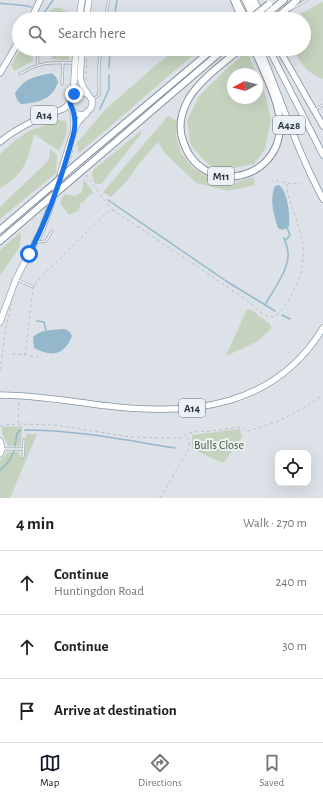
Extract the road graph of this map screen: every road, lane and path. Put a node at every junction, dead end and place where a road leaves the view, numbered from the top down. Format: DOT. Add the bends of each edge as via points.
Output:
graph roads {
  1 [pos="40,0"];
  2 [pos="82,0"];
  3 [pos="89,0"];
  4 [pos="109,0"];
  5 [pos="236,0"];
  6 [pos="244,0"];
  7 [pos="249,0"];
  8 [pos="254,0"];
  9 [pos="284,0"];
  10 [pos="297,0"];
  11 [pos="306,0"];
  12 [pos="271,2"];
  13 [pos="34,12"];
  14 [pos="80,12"];
  15 [pos="87,12"];
  16 [pos="106,12"];
  17 [pos="240,12"];
  18 [pos="242,12"];
  19 [pos="250,12"];
  20 [pos="257,12"];
  21 [pos="258,12"];
  22 [pos="259,12"];
  23 [pos="269,12"];
  24 [pos="282,12"];
  25 [pos="285,12"];
  26 [pos="12,53"];
  27 [pos="37,56"];
  28 [pos="76,56"];
  29 [pos="82,56"];
  30 [pos="87,56"];
  31 [pos="100,56"];
  32 [pos="205,56"];
  33 [pos="216,56"];
  34 [pos="232,56"];
  35 [pos="257,56"];
  36 [pos="263,56"];
  37 [pos="273,56"];
  38 [pos="282,56"];
  39 [pos="63,62"];
  40 [pos="75,63"];
  41 [pos="38,64"];
  42 [pos="0,73"];
  43 [pos="20,74"];
  44 [pos="62,84"];
  45 [pos="86,85"];
  46 [pos="88,94"];
  47 [pos="73,96"];
  48 [pos="92,100"];
  49 [pos="70,102"];
  50 [pos="323,105"];
  51 [pos="314,110"];
  52 [pos="74,112"];
  53 [pos="86,114"];
  54 [pos="323,126"];
  55 [pos="74,130"];
  56 [pos="0,142"];
  57 [pos="74,145"];
  58 [pos="323,155"];
  59 [pos="67,170"];
  60 [pos="86,175"];
  61 [pos="272,180"];
  62 [pos="287,183"];
  63 [pos="301,184"];
  64 [pos="323,199"];
  65 [pos="112,210"];
  66 [pos="0,230"];
  67 [pos="52,231"];
  68 [pos="0,241"];
  69 [pos="35,242"];
  70 [pos="16,279"];
  71 [pos="33,287"];
  72 [pos="14,299"];
  73 [pos="0,322"];
  74 [pos="323,328"];
  75 [pos="12,354"];
  76 [pos="25,355"];
  77 [pos="39,357"];
  78 [pos="0,370"];
  79 [pos="1,395"];
  80 [pos="323,395"];
  81 [pos="20,396"];
  82 [pos="18,424"];
  83 [pos="0,426"];
  84 [pos="185,435"];
  85 [pos="24,440"];
  86 [pos="0,441"];
  87 [pos="23,449"];
  88 [pos="1,451"];
  89 [pos="22,457"];
  90 [pos="160,498"];
  1 -- 13 [label="main road"];
  2 -- 14 [label="main road"];
  3 -- 15 [label="main road"];
  4 -- 16 [label="lane"];
  5 -- 17 [label="highway"];
  5 -- 18 [label="main road"];
  6 -- 19 [label="main road"];
  7 -- 20 [label="main road"];
  8 -- 21 [label="main road"];
  9 -- 23 [label="highway, bridge"];
  10 -- 24 [label="highway"];
  11 -- 25 [label="lane"];
  12 -- 22 [label="highway, bridge"];
  26 -- 42 [label="main road"];
  27 -- 41 [label="lane"];
  28 -- 40 [label="main road"];
  29 -- 46 [label="main road" via="80,78"];
  30 -- 45 [label="path"];
  31 -- 48 [label="lane" via="99,95"];
  32 -- 59 [label="highway"];
  33 -- 68 [label="highway, bridge"];
  34 -- 35 [label="highway, M11" via="194,92 186,104 181,120 181,136 186,151 204,170 223,176 242,176 260,167 272,156 278,140 278,108"];
  36 -- 64 [label="main road, A428" via="294,139"];
  37 -- 58 [label="main road"];
  38 -- 51 [label="main road, A428"];
  39 -- 40 [label="lane"];
  39 -- 41 [label="lane"];
  39 -- 44 [label="lane"];
  40 -- 47 [label="main road"];
  41 -- 43 [label="lane"];
  46 -- 47 [label="main road" via="79,92"];
  46 -- 48 [label="main road"];
  47 -- 49 [label="main road"];
  48 -- 53 [label="main road" via="91,108"];
  49 -- 52 [label="main road" via="70,108"];
  49 -- 56 [label="main road, A14" via="63,109 36,118"];
  50 -- 51 [label="lane"];
  51 -- 54 [label="main road, A428"];
  52 -- 53 [label="main road"];
  52 -- 55 [label="main road"];
  53 -- 55 [label="main road"];
  55 -- 69 [label="main road" via="52,204"];
  57 -- 59 [label="path"];
  59 -- 66 [label="highway, bridge"];
  60 -- 65 [label="path"];
  61 -- 62 [label="path"];
  62 -- 63 [label="path"];
  62 -- 65 [label="path" via="303,247 303,260 288,300 277,315 271,317"];
  65 -- 71 [label="path" via="107,212"];
  67 -- 69 [label="lane" via="45,242"];
  69 -- 70 [label="main road"];
  70 -- 71 [label="lane"];
  70 -- 73 [label="main road"];
  71 -- 76 [label="path"];
  72 -- 78 [label="path" via="6,327"];
  74 -- 81 [label="main road, A14" via="307,350 283,374 257,390 222,403 186,408 135,409"];
  75 -- 76 [label="path"];
  76 -- 77 [label="path"];
  79 -- 81 [label="main road, A14"];
  80 -- 84 [label="path" via="304,409 282,420 247,432 242,427"];
  81 -- 82 [label="path"];
  82 -- 83 [label="path"];
  82 -- 84 [label="path" via="56,425 131,437 182,438"];
  84 -- 90 [label="path" via="189,441 188,451"];
  85 -- 87 [label="lane"];
  86 -- 88 [label="main road"];
  87 -- 88 [label="lane"];
  87 -- 89 [label="lane"];
}
